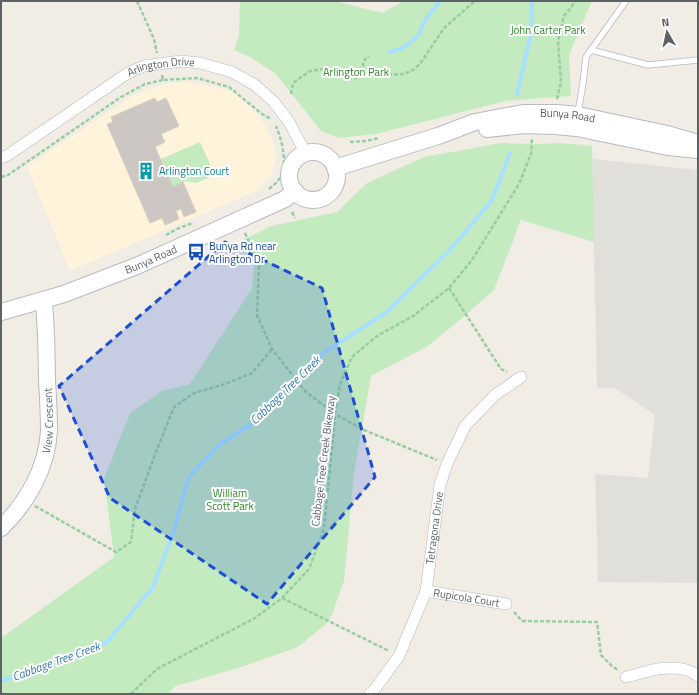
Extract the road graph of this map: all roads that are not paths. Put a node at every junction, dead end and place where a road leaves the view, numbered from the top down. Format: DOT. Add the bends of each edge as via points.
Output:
graph roads {
  1 [pos="626,1"];
  2 [pos="591,50"];
  3 [pos="698,60"];
  4 [pos="577,122"];
  5 [pos="698,143"];
  6 [pos="698,150"];
  7 [pos="306,154"];
  8 [pos="1,158"];
  9 [pos="336,168"];
  10 [pos="295,191"];
  11 [pos="44,300"];
  12 [pos="1,312"];
  13 [pos="520,377"];
  14 [pos="1,528"];
  15 [pos="426,591"];
  16 [pos="506,604"];
  17 [pos="698,676"];
  18 [pos="626,677"];
  19 [pos="370,694"];
  1 -- 2 [label="lane"];
  2 -- 3 [label="lane" via="648,64"];
  2 -- 4 [label="lane" via="586,57"];
  4 -- 5 [label="street, Bunya Road" via="667,134"];
  4 -- 6 [label="street, Bunya Road" via="668,147"];
  4 -- 9 [label="street, Bunya Road" via="556,113 523,113 475,122"];
  7 -- 8 [label="street, Arlington Drive" via="289,122 274,102 255,85 232,72 208,64 181,61 144,66 128,73"];
  7 -- 9 [label="street" via="327,157"];
  7 -- 10 [label="street" via="299,157 290,170 289,177"];
  9 -- 10 [label="street" via="333,189 322,198 307,199"];
  10 -- 11 [label="street, Bunya Road" via="285,199 139,265"];
  11 -- 12 [label="street, Bunya Road"];
  11 -- 14 [label="street, View Crescent" via="49,432 46,450 37,479 12,517"];
  13 -- 15 [label="street, Tetragona Drive" via="495,395 465,426 447,464 440,486"];
  15 -- 16 [label="street, Rupicola Court"];
  15 -- 19 [label="street, Tetragona Drive" via="399,656"];
  17 -- 18 [label="street" via="674,668 658,668"];
}
